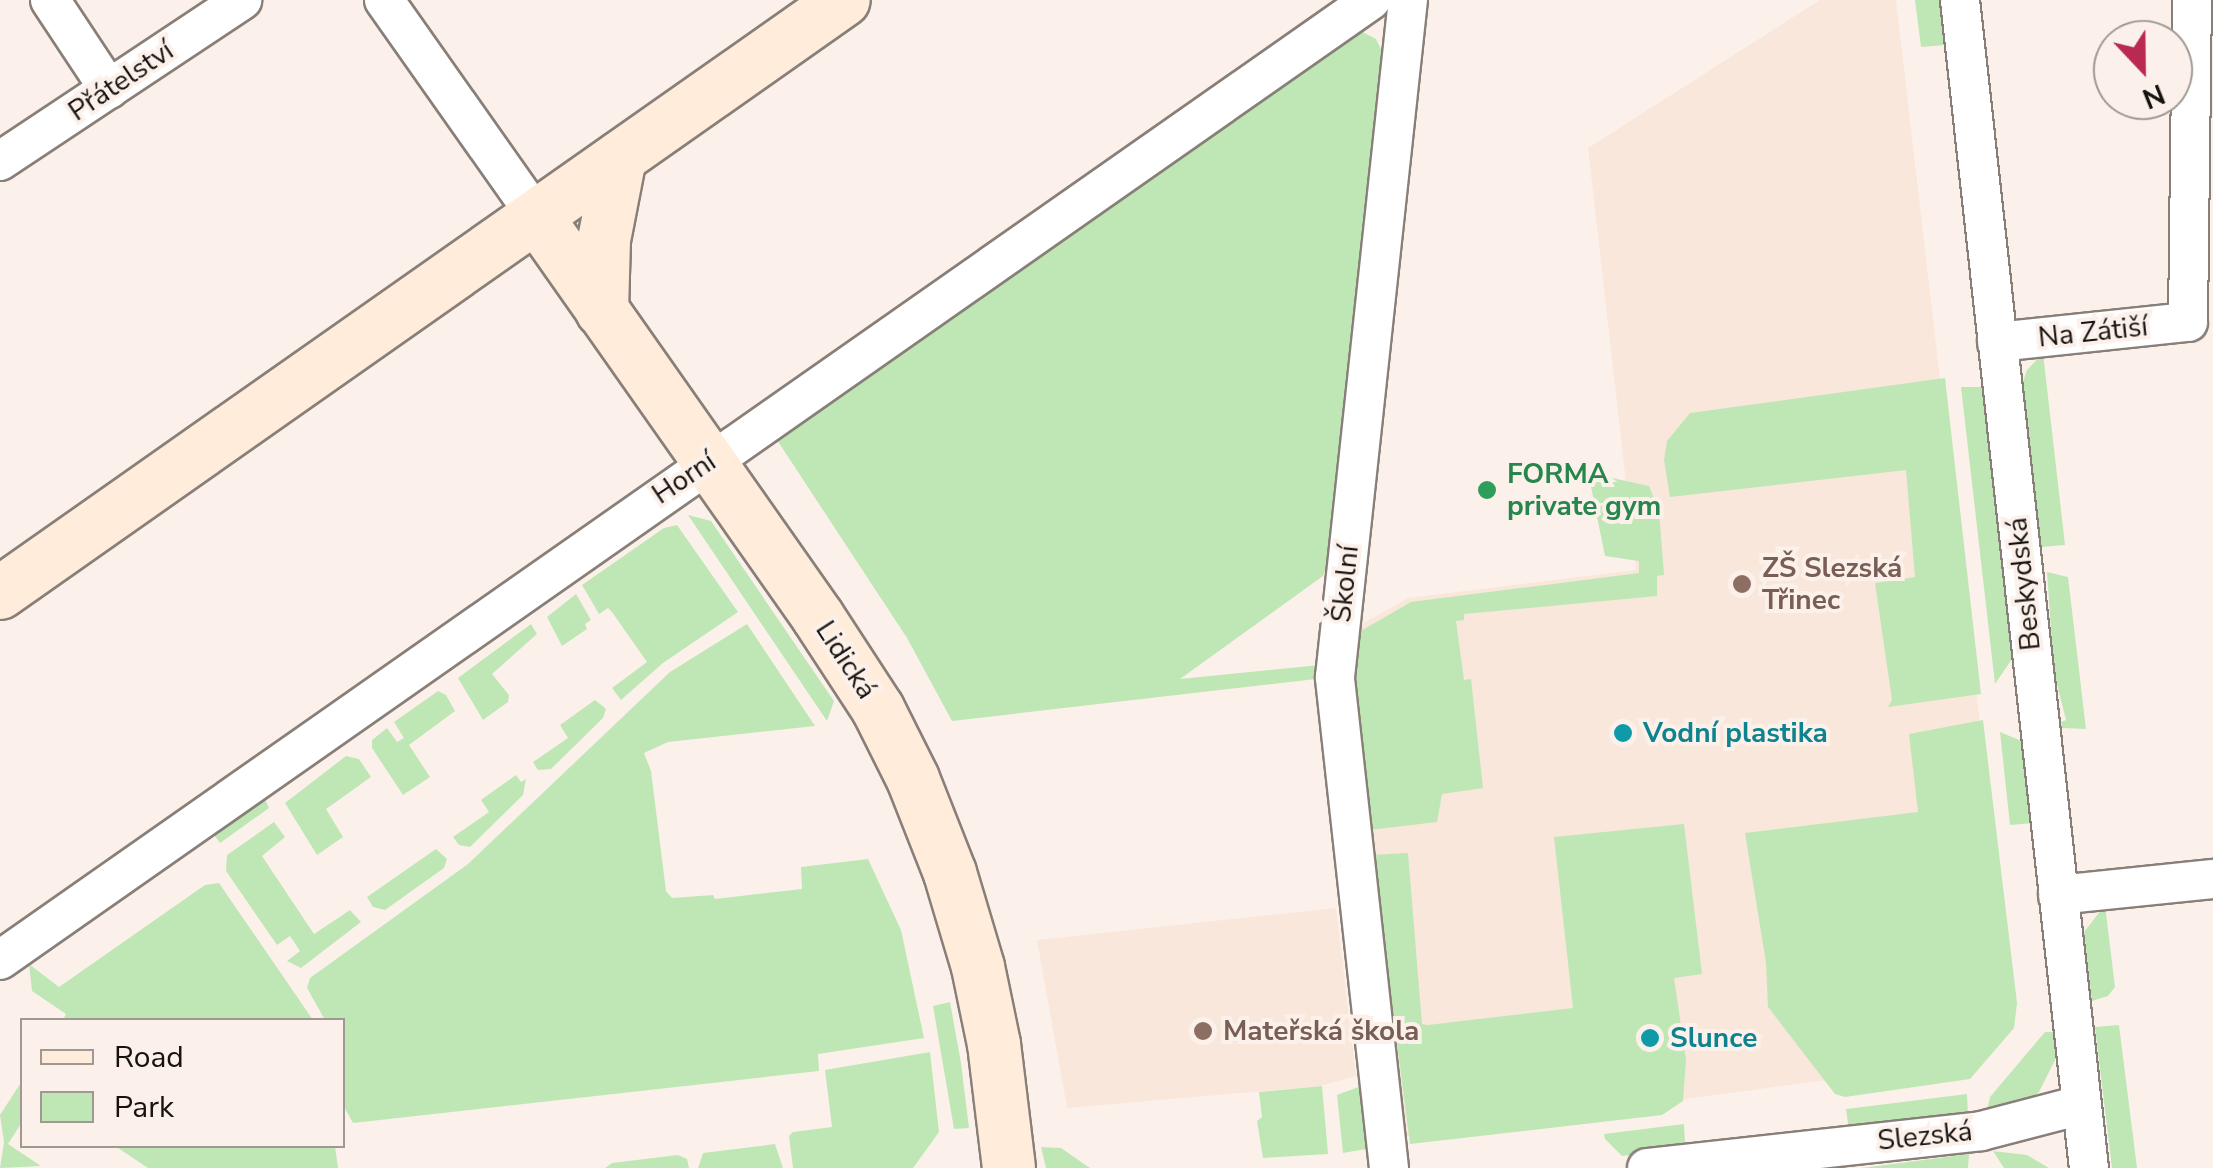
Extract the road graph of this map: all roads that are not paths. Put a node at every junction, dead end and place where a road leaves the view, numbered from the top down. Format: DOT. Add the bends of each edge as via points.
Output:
graph roads {
  1 [pos="50,0"];
  2 [pos="242,0"];
  3 [pos="384,0"];
  4 [pos="844,0"];
  5 [pos="1370,0"];
  6 [pos="1408,0"];
  7 [pos="1960,0"];
  8 [pos="2192,0"];
  9 [pos="109,88"];
  10 [pos="620,158"];
  11 [pos="0,161"];
  12 [pos="536,217"];
  13 [pos="602,311"];
  14 [pos="1997,342"];
  15 [pos="709,462"];
  16 [pos="0,594"];
  17 [pos="2213,879"];
  18 [pos="2058,895"];
  19 [pos="0,960"];
  20 [pos="2081,1105"];
  21 [pos="1009,1168"];
  22 [pos="1390,1168"];
  23 [pos="1646,1168"];
  24 [pos="2089,1168"];
  1 -- 9 [label="street"];
  2 -- 9 [label="street, Přátelství"];
  3 -- 12 [label="street"];
  4 -- 10 [label="street"];
  5 -- 15 [label="street, Horní"];
  6 -- 22 [label="street, Školní" via="1334,677"];
  7 -- 14 [label="street, Beskydská"];
  8 -- 14 [label="street, Na Zátiší" via="2188,322"];
  9 -- 11 [label="street, Přátelství"];
  10 -- 12 [label="street"];
  10 -- 13 [label="street" via="604,240"];
  12 -- 13 [label="street, Lidická"];
  12 -- 16 [label="street"];
  13 -- 15 [label="street, Lidická"];
  14 -- 18 [label="street, Beskydská"];
  15 -- 19 [label="street, Horní"];
  15 -- 21 [label="street, Lidická" via="878,709 913,780 978,966"];
  17 -- 18 [label="street"];
  18 -- 20 [label="street, Beskydská"];
  20 -- 23 [label="street, Slezská" via="1981,1131"];
  20 -- 24 [label="street, Beskydská"];
}
